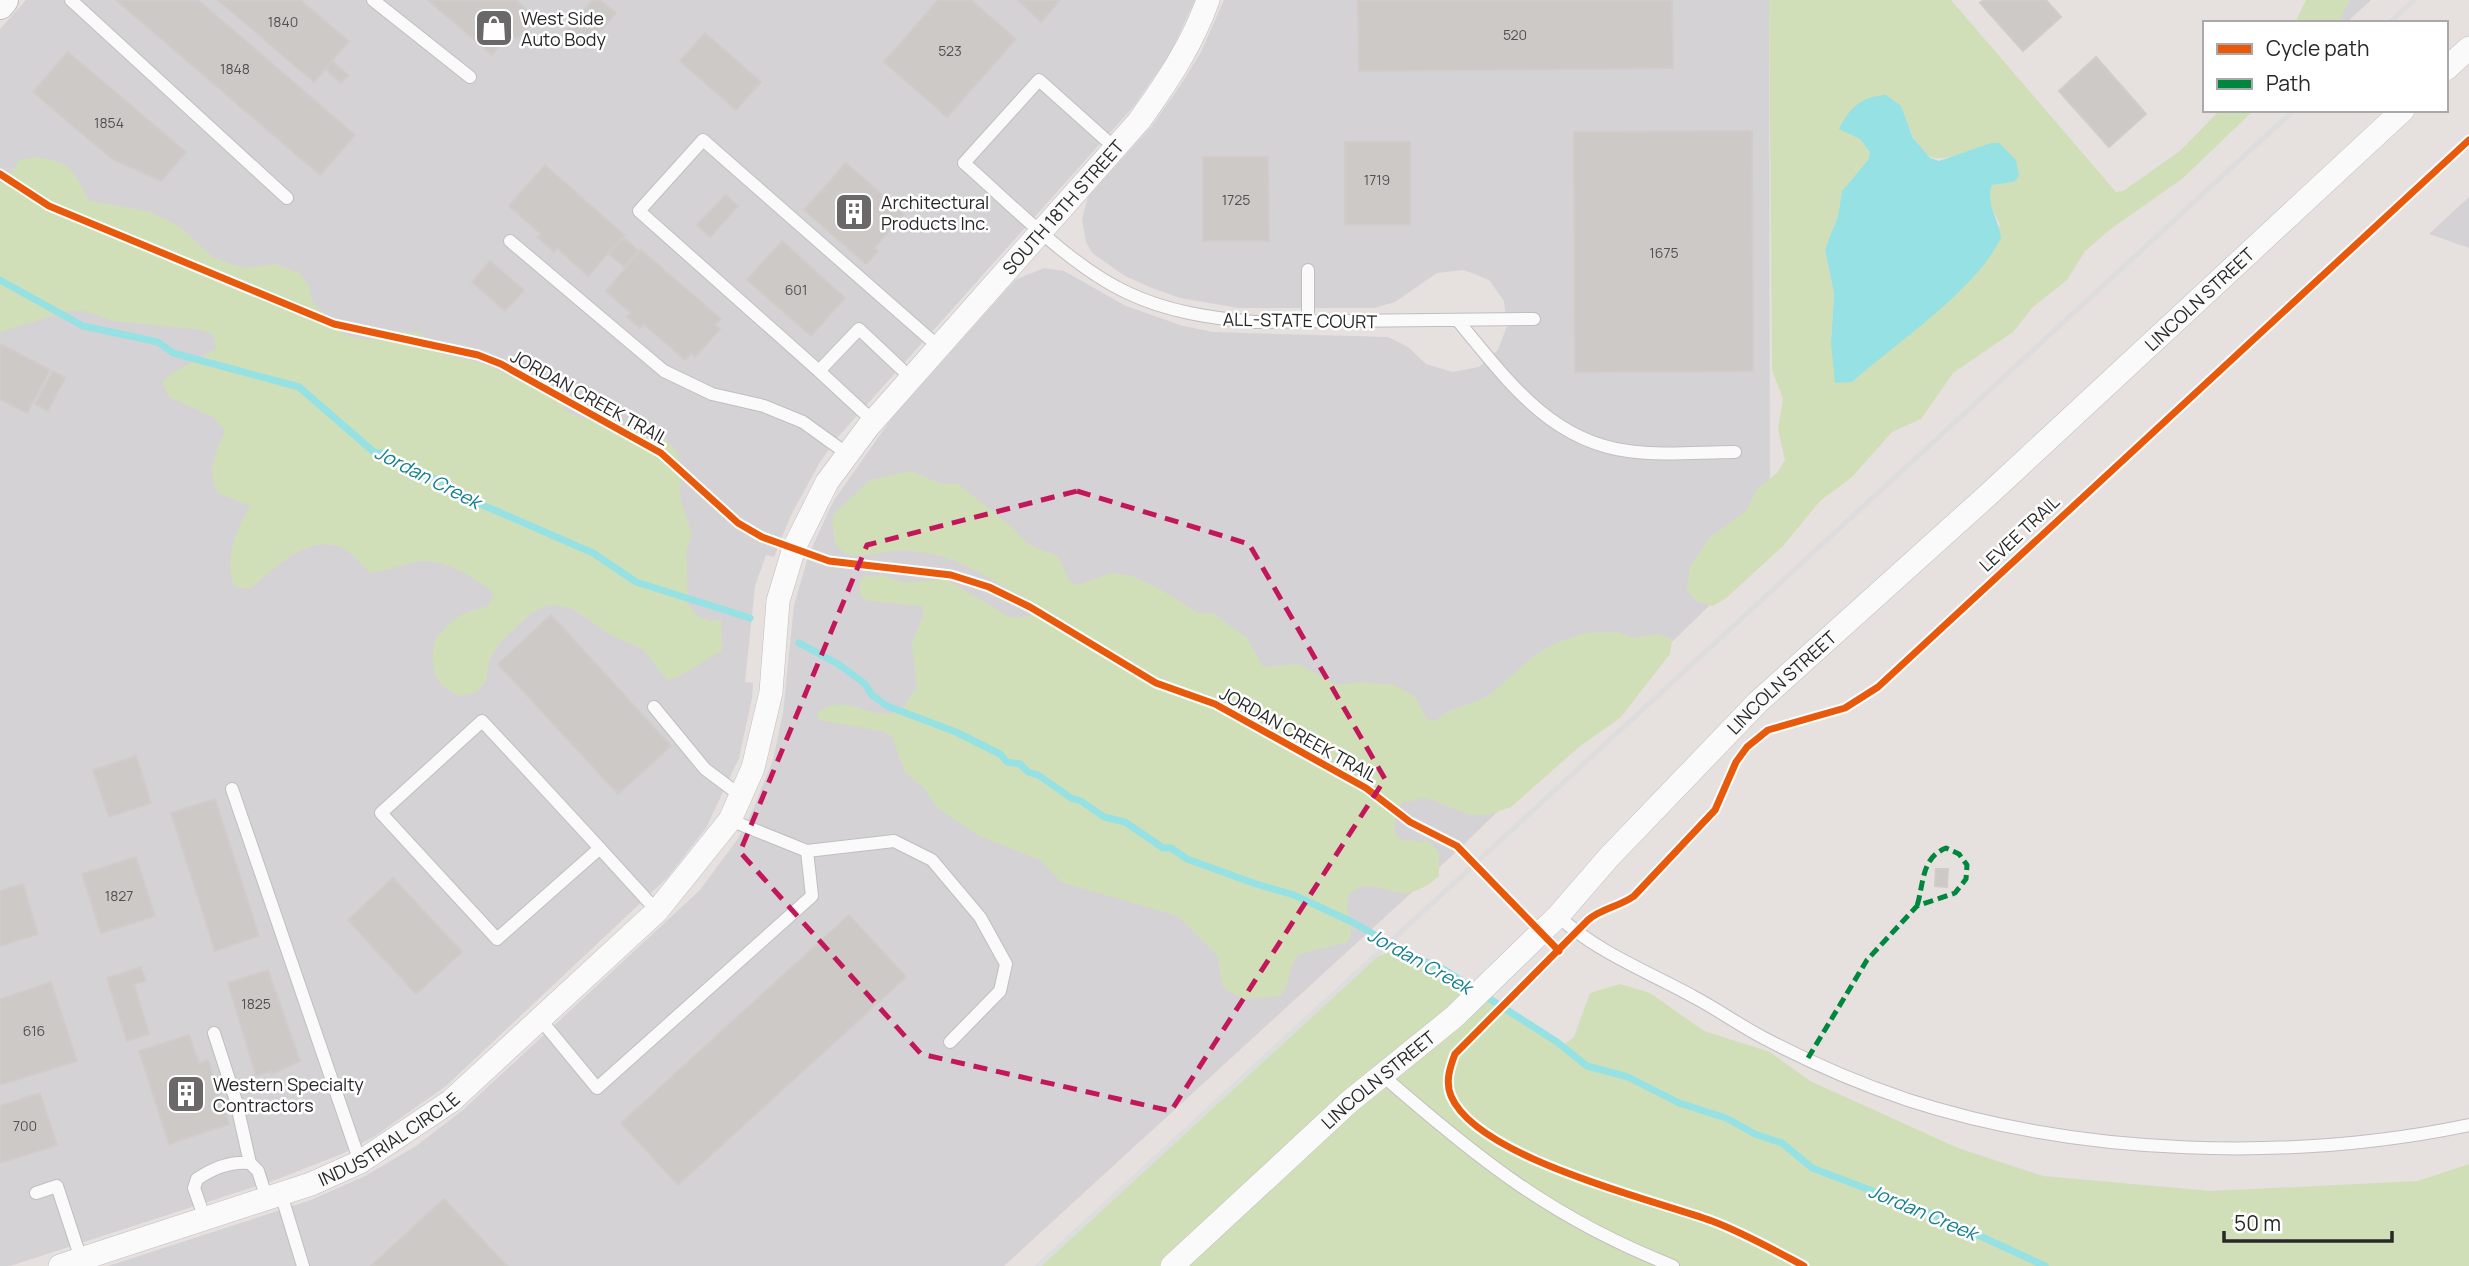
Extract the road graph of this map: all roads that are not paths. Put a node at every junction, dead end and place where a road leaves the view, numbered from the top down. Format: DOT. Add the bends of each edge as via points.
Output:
graph roads {
  1 [pos="4,0"];
  2 [pos="71,0"];
  3 [pos="373,0"];
  4 [pos="1206,1"];
  5 [pos="0,5"];
  6 [pos="2469,48"];
  7 [pos="2448,67"];
  8 [pos="470,78"];
  9 [pos="2401,112"];
  10 [pos="1115,148"];
  11 [pos="287,198"];
  12 [pos="1041,230"];
  13 [pos="510,241"];
  14 [pos="1308,270"];
  15 [pos="1534,319"];
  16 [pos="1458,321"];
  17 [pos="1308,322"];
  18 [pos="939,347"];
  19 [pos="819,371"];
  20 [pos="911,378"];
  21 [pos="873,421"];
  22 [pos="1735,452"];
  23 [pos="846,453"];
  24 [pos="654,707"];
  25 [pos="232,789"];
  26 [pos="741,796"];
  27 [pos="730,820"];
  28 [pos="600,848"];
  29 [pos="807,851"];
  30 [pos="657,911"];
  31 [pos="1558,916"];
  32 [pos="540,1019"];
  33 [pos="214,1033"];
  34 [pos="950,1042"];
  35 [pos="1382,1075"];
  36 [pos="2469,1125"];
  37 [pos="360,1162"];
  38 [pos="250,1163"];
  39 [pos="36,1193"];
  40 [pos="274,1196"];
  41 [pos="205,1219"];
  42 [pos="70,1263"];
  43 [pos="303,1266"];
  44 [pos="1172,1266"];
  45 [pos="1673,1266"];
  1 -- 5 [label="street"];
  2 -- 11 [label="lane"];
  3 -- 8 [label="lane"];
  4 -- 10 [label="street, SOUTH 18TH STREET" via="1195,35 1169,79"];
  6 -- 7 [label="street"];
  9 -- 31 [label="street, LINCOLN STREET" via="1758,702"];
  10 -- 12 [label="street, SOUTH 18TH STREET"];
  10 -- 12 [label="lane, ALL-STATE COURT" via="1039,80 964,163"];
  12 -- 17 [label="lane, ALL-STATE COURT" via="1108,282 1168,308 1210,318"];
  12 -- 18 [label="street, SOUTH 18TH STREET"];
  13 -- 23 [label="lane" via="664,371 712,394 764,406 803,422"];
  14 -- 17 [label="lane"];
  15 -- 16 [label="lane, ALL-STATE COURT"];
  16 -- 17 [label="lane, ALL-STATE COURT"];
  16 -- 22 [label="lane" via="1510,383 1559,428 1627,451"];
  18 -- 19 [label="lane" via="702,140 639,211"];
  18 -- 20 [label="street, SOUTH 18TH STREET"];
  19 -- 20 [label="lane" via="859,329"];
  19 -- 21 [label="lane"];
  20 -- 21 [label="street, SOUTH 18TH STREET"];
  21 -- 23 [label="street, SOUTH 18TH STREET"];
  23 -- 26 [label="street, SOUTH 18TH STREET" via="812,508 786,573 778,601 764,730"];
  24 -- 26 [label="lane" via="705,769"];
  25 -- 37 [label="lane"];
  26 -- 27 [label="street, INDUSTRIAL CIRCLE"];
  27 -- 29 [label="lane"];
  27 -- 30 [label="street, INDUSTRIAL CIRCLE"];
  28 -- 28 [label="lane" via="482,721 381,813 497,939"];
  28 -- 30 [label="lane"];
  29 -- 32 [label="lane" via="812,896 597,1088"];
  29 -- 34 [label="lane" via="894,841 932,860 979,916 1006,964 1003,978 1000,991"];
  30 -- 32 [label="street, INDUSTRIAL CIRCLE"];
  31 -- 35 [label="street, LINCOLN STREET" via="1454,1017"];
  31 -- 36 [label="lane" via="1596,947 1763,1038 1906,1099 1983,1121 2141,1144 2216,1148 2368,1142"];
  32 -- 37 [label="street, INDUSTRIAL CIRCLE" via="451,1101"];
  33 -- 38 [label="lane"];
  35 -- 44 [label="street, LINCOLN STREET"];
  35 -- 45 [label="lane" via="1473,1154 1523,1190 1576,1222"];
  37 -- 40 [label="street, INDUSTRIAL CIRCLE"];
  38 -- 40 [label="lane"];
  38 -- 41 [label="lane" via="222,1166 197,1179 194,1188"];
  39 -- 42 [label="lane" via="57,1186"];
  40 -- 41 [label="street, INDUSTRIAL CIRCLE"];
  40 -- 43 [label="lane"];
  41 -- 42 [label="street, INDUSTRIAL CIRCLE"];
}
